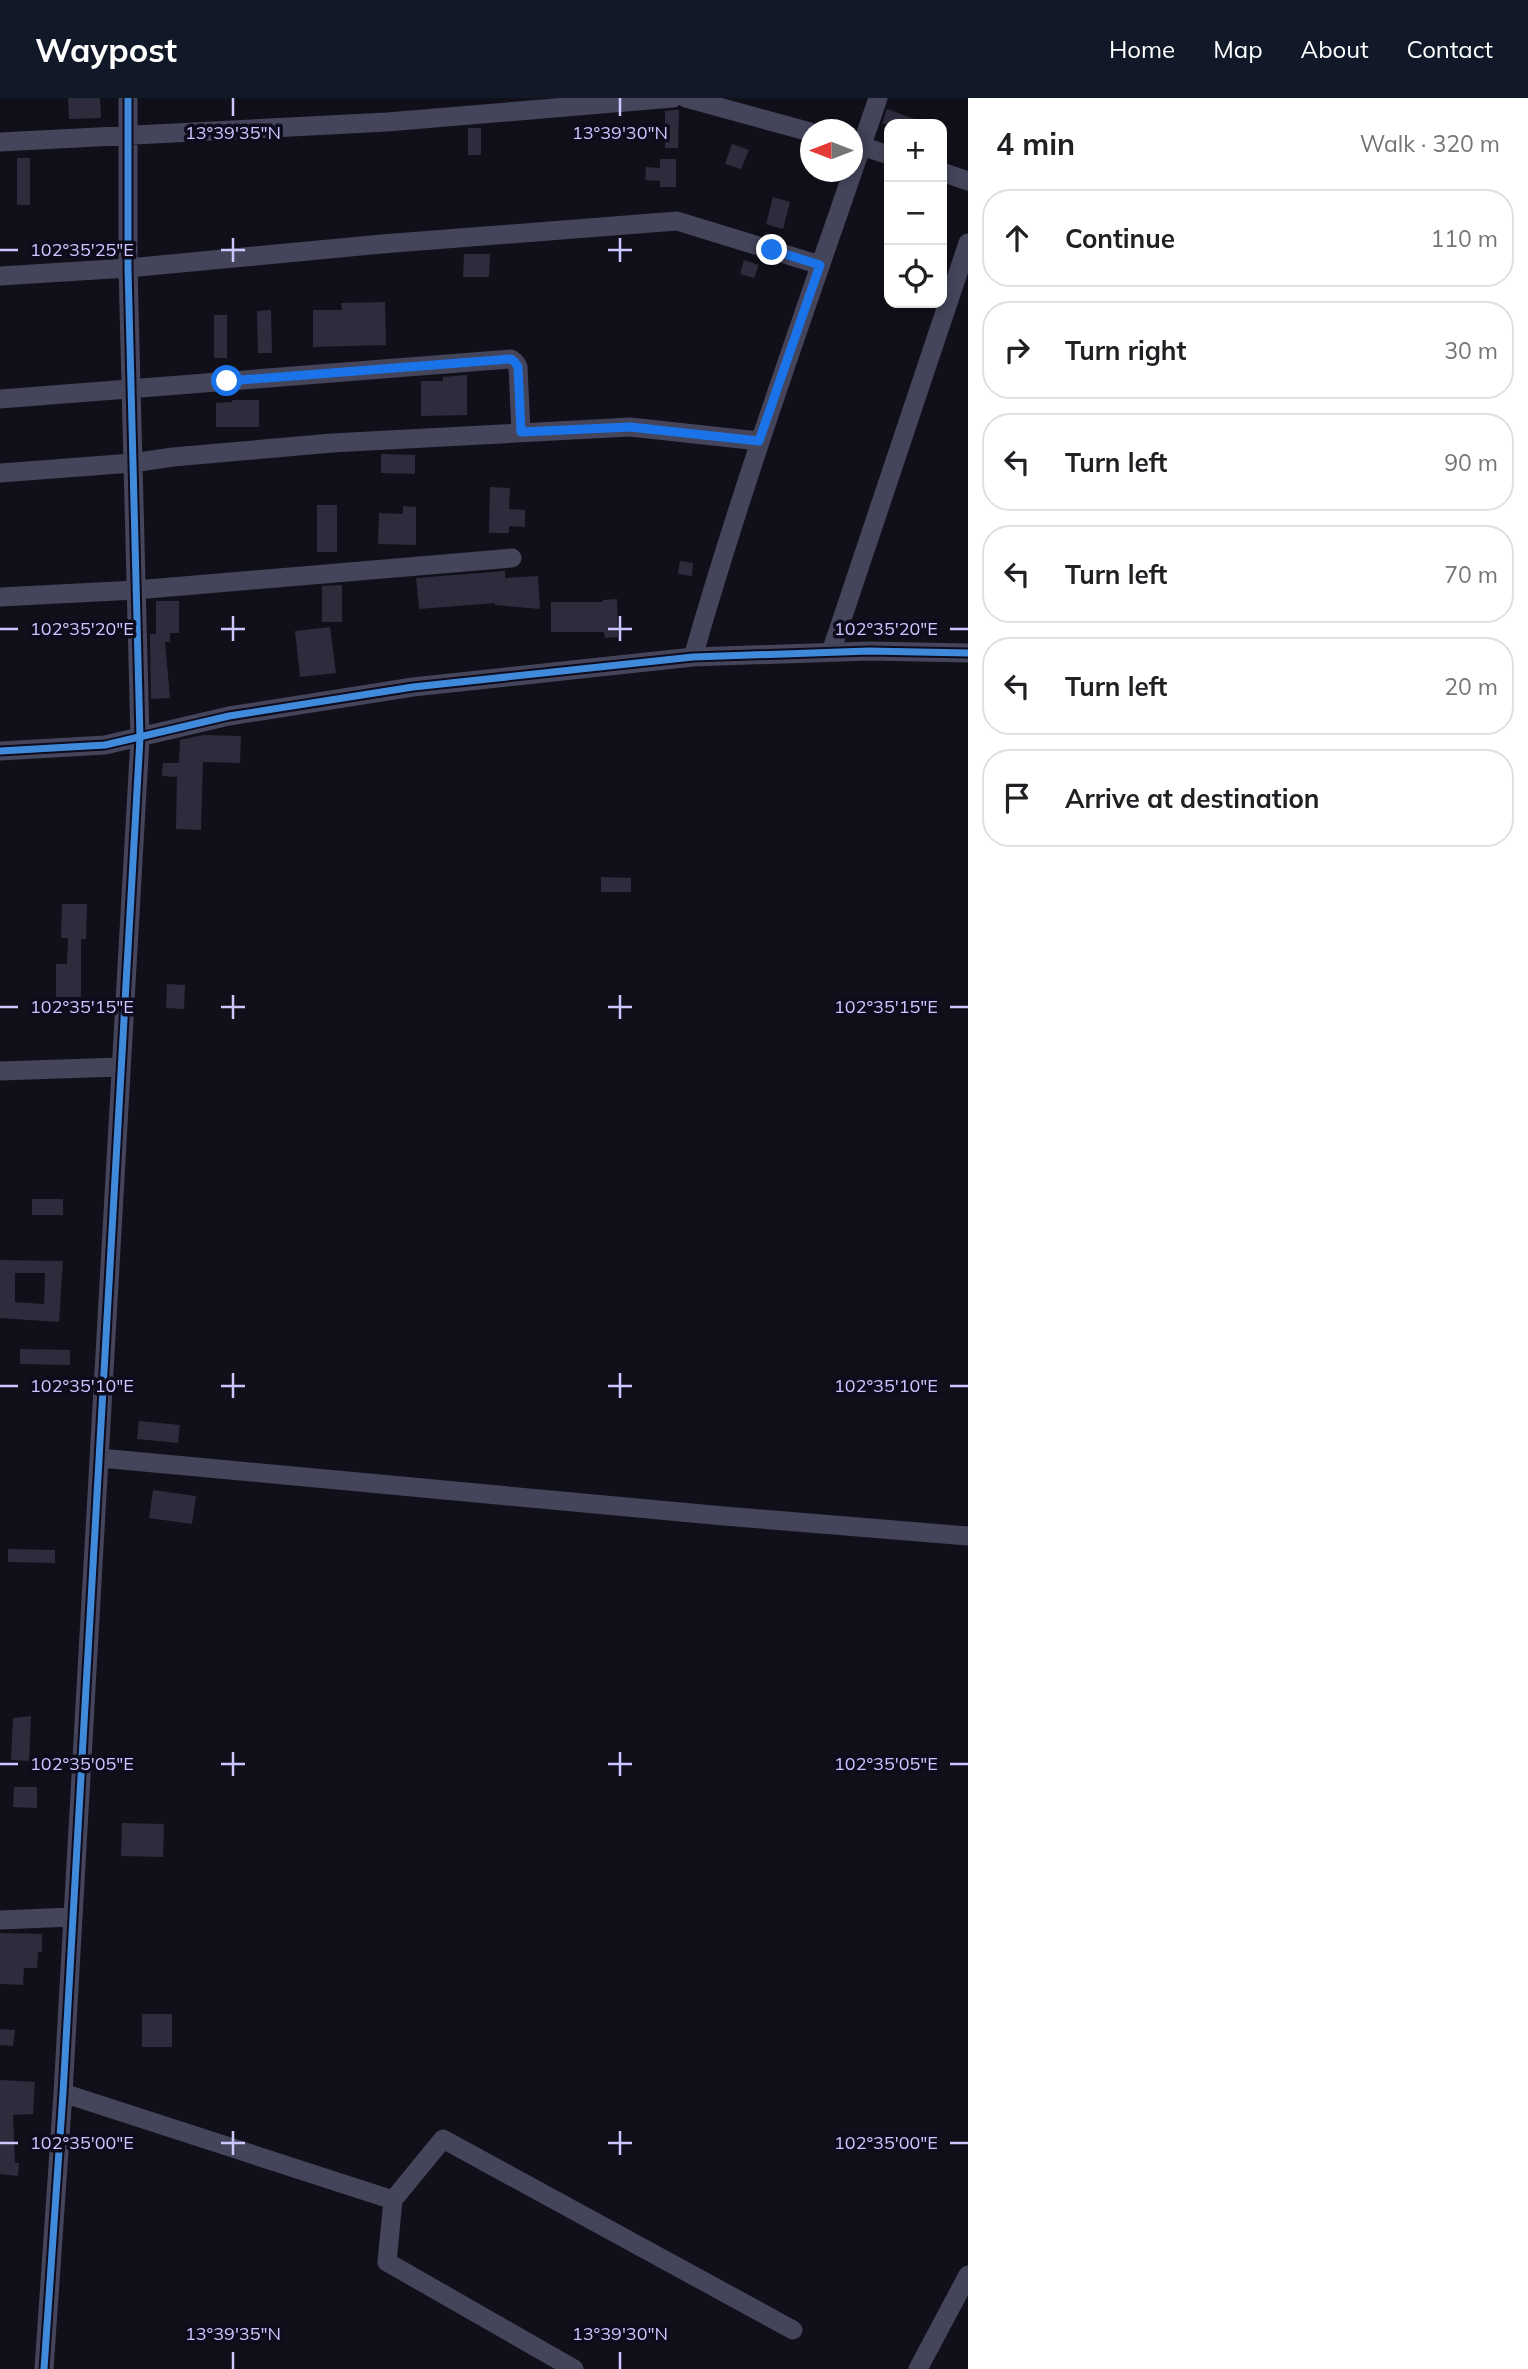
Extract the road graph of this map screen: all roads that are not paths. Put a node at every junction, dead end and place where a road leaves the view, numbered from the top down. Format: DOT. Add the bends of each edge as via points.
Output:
graph roads {
  1 [pos="128,98"];
  2 [pos="673,98"];
  3 [pos="686,98"];
  4 [pos="878,98"];
  5 [pos="800,129"];
  6 [pos="863,131"];
  7 [pos="128,136"];
  8 [pos="0,142"];
  9 [pos="863,146"];
  10 [pos="884,153"];
  11 [pos="947,174"];
  12 [pos="968,181"];
  13 [pos="845,182"];
  14 [pos="968,243"];
  15 [pos="820,265"];
  16 [pos="128,268"];
  17 [pos="0,276"];
  18 [pos="131,389"];
  19 [pos="0,398"];
  20 [pos="521,432"];
  21 [pos="759,441"];
  22 [pos="132,463"];
  23 [pos="0,473"];
  24 [pos="512,558"];
  25 [pos="136,590"];
  26 [pos="0,597"];
  27 [pos="967,649"];
  28 [pos="831,652"];
  29 [pos="693,657"];
  30 [pos="141,738"];
  31 [pos="0,751"];
  32 [pos="120,1067"];
  33 [pos="0,1071"];
  34 [pos="100,1458"];
  35 [pos="968,1536"];
  36 [pos="72,1917"];
  37 [pos="0,1920"];
  38 [pos="63,2093"];
  39 [pos="393,2200"];
  40 [pos="968,2275"];
  41 [pos="793,2330"];
  42 [pos="44,2369"];
  43 [pos="574,2369"];
  44 [pos="918,2369"];
  1 -- 7 [label="street"];
  2 -- 7 [label="street" via="421,120"];
  3 -- 5 [label="street"];
  4 -- 6 [label="street"];
  7 -- 8 [label="street"];
  7 -- 16 [label="street"];
  9 -- 10 [label="street"];
  11 -- 12 [label="street"];
  13 -- 15 [label="street"];
  14 -- 28 [label="street"];
  15 -- 16 [label="street" via="677,221"];
  15 -- 21 [label="street"];
  16 -- 17 [label="street"];
  16 -- 18 [label="street"];
  18 -- 19 [label="street"];
  18 -- 20 [label="street" via="511,359 518,367"];
  18 -- 22 [label="street"];
  20 -- 21 [label="street" via="630,427"];
  20 -- 22 [label="street" via="318,444"];
  21 -- 29 [label="street"];
  22 -- 23 [label="street"];
  22 -- 25 [label="street"];
  24 -- 25 [label="street"];
  25 -- 26 [label="street"];
  25 -- 30 [label="street"];
  27 -- 28 [label="street"];
  28 -- 29 [label="street"];
  29 -- 30 [label="street" via="413,687 216,719"];
  30 -- 31 [label="street" via="105,745"];
  30 -- 32 [label="street"];
  32 -- 33 [label="street"];
  32 -- 34 [label="street"];
  34 -- 35 [label="street"];
  34 -- 36 [label="street"];
  36 -- 37 [label="street"];
  36 -- 38 [label="street"];
  38 -- 39 [label="street"];
  38 -- 42 [label="street"];
  39 -- 41 [label="street" via="443,2139"];
  39 -- 43 [label="street" via="387,2262"];
  40 -- 44 [label="street"];
}
